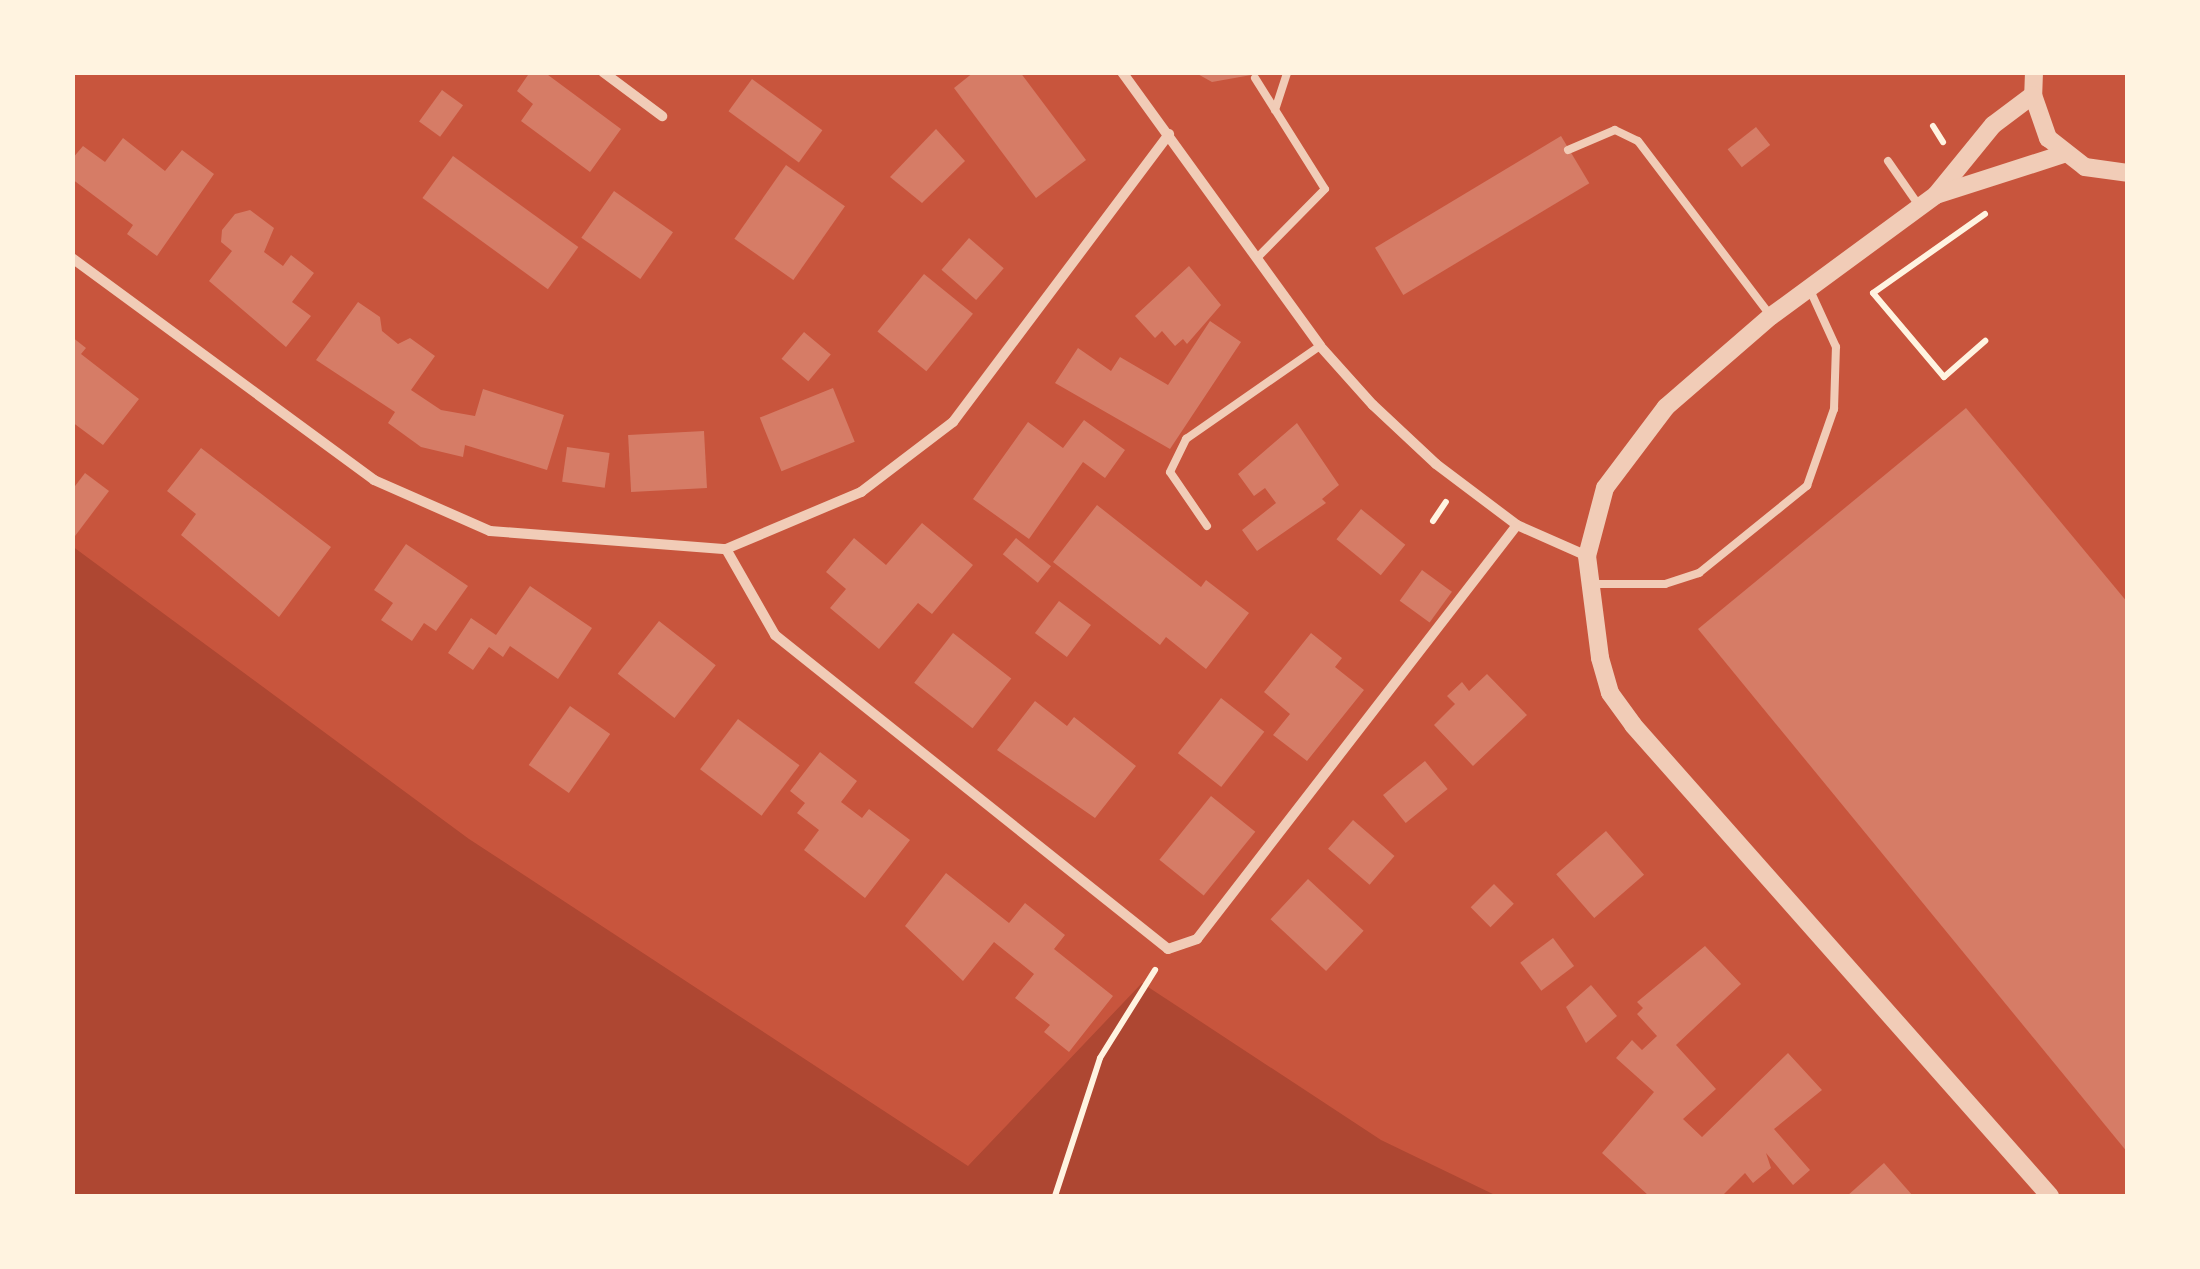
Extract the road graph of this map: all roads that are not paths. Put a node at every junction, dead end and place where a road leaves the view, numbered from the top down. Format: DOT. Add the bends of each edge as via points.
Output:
graph roads {
  1 [pos="603,72"];
  2 [pos="1122,72"];
  3 [pos="1286,72"];
  4 [pos="2034,72"];
  5 [pos="1254,78"];
  6 [pos="2033,95"];
  7 [pos="1275,110"];
  8 [pos="662,116"];
  9 [pos="1169,134"];
  10 [pos="1568,150"];
  11 [pos="2064,154"];
  12 [pos="1888,161"];
  13 [pos="2128,174"];
  14 [pos="1936,195"];
  15 [pos="1920,206"];
  16 [pos="1258,257"];
  17 [pos="72,258"];
  18 [pos="1809,288"];
  19 [pos="1771,316"];
  20 [pos="1320,346"];
  21 [pos="1517,524"];
  22 [pos="1207,526"];
  23 [pos="726,549"];
  24 [pos="1587,556"];
  25 [pos="1588,584"];
  26 [pos="2050,1196"];
  1 -- 8 [label="street"];
  2 -- 9 [label="street"];
  3 -- 7 [label="lane"];
  4 -- 6 [label="street"];
  5 -- 7 [label="lane"];
  6 -- 11 [label="street" via="2048,138"];
  6 -- 14 [label="street" via="1992,125"];
  7 -- 16 [label="lane" via="1325,189"];
  9 -- 16 [label="street"];
  9 -- 23 [label="street" via="954,422 860,492"];
  10 -- 19 [label="lane" via="1615,130 1638,141"];
  11 -- 13 [label="street" via="2085,167"];
  11 -- 14 [label="street"];
  12 -- 15 [label="lane"];
  14 -- 15 [label="street"];
  15 -- 18 [label="street"];
  16 -- 20 [label="street"];
  17 -- 23 [label="street" via="374,480 490,530"];
  18 -- 19 [label="street"];
  18 -- 25 [label="lane" via="1836,347 1834,409 1807,486 1699,573 1665,584"];
  19 -- 24 [label="street" via="1666,407 1632,448 1605,488"];
  20 -- 21 [label="street" via="1436,464"];
  20 -- 22 [label="lane" via="1186,439 1170,472"];
  21 -- 23 [label="street" via="1197,939 1168,948 775,636"];
  21 -- 24 [label="street"];
  24 -- 25 [label="street"];
  25 -- 26 [label="street" via="1610,693 1633,725"];
}
